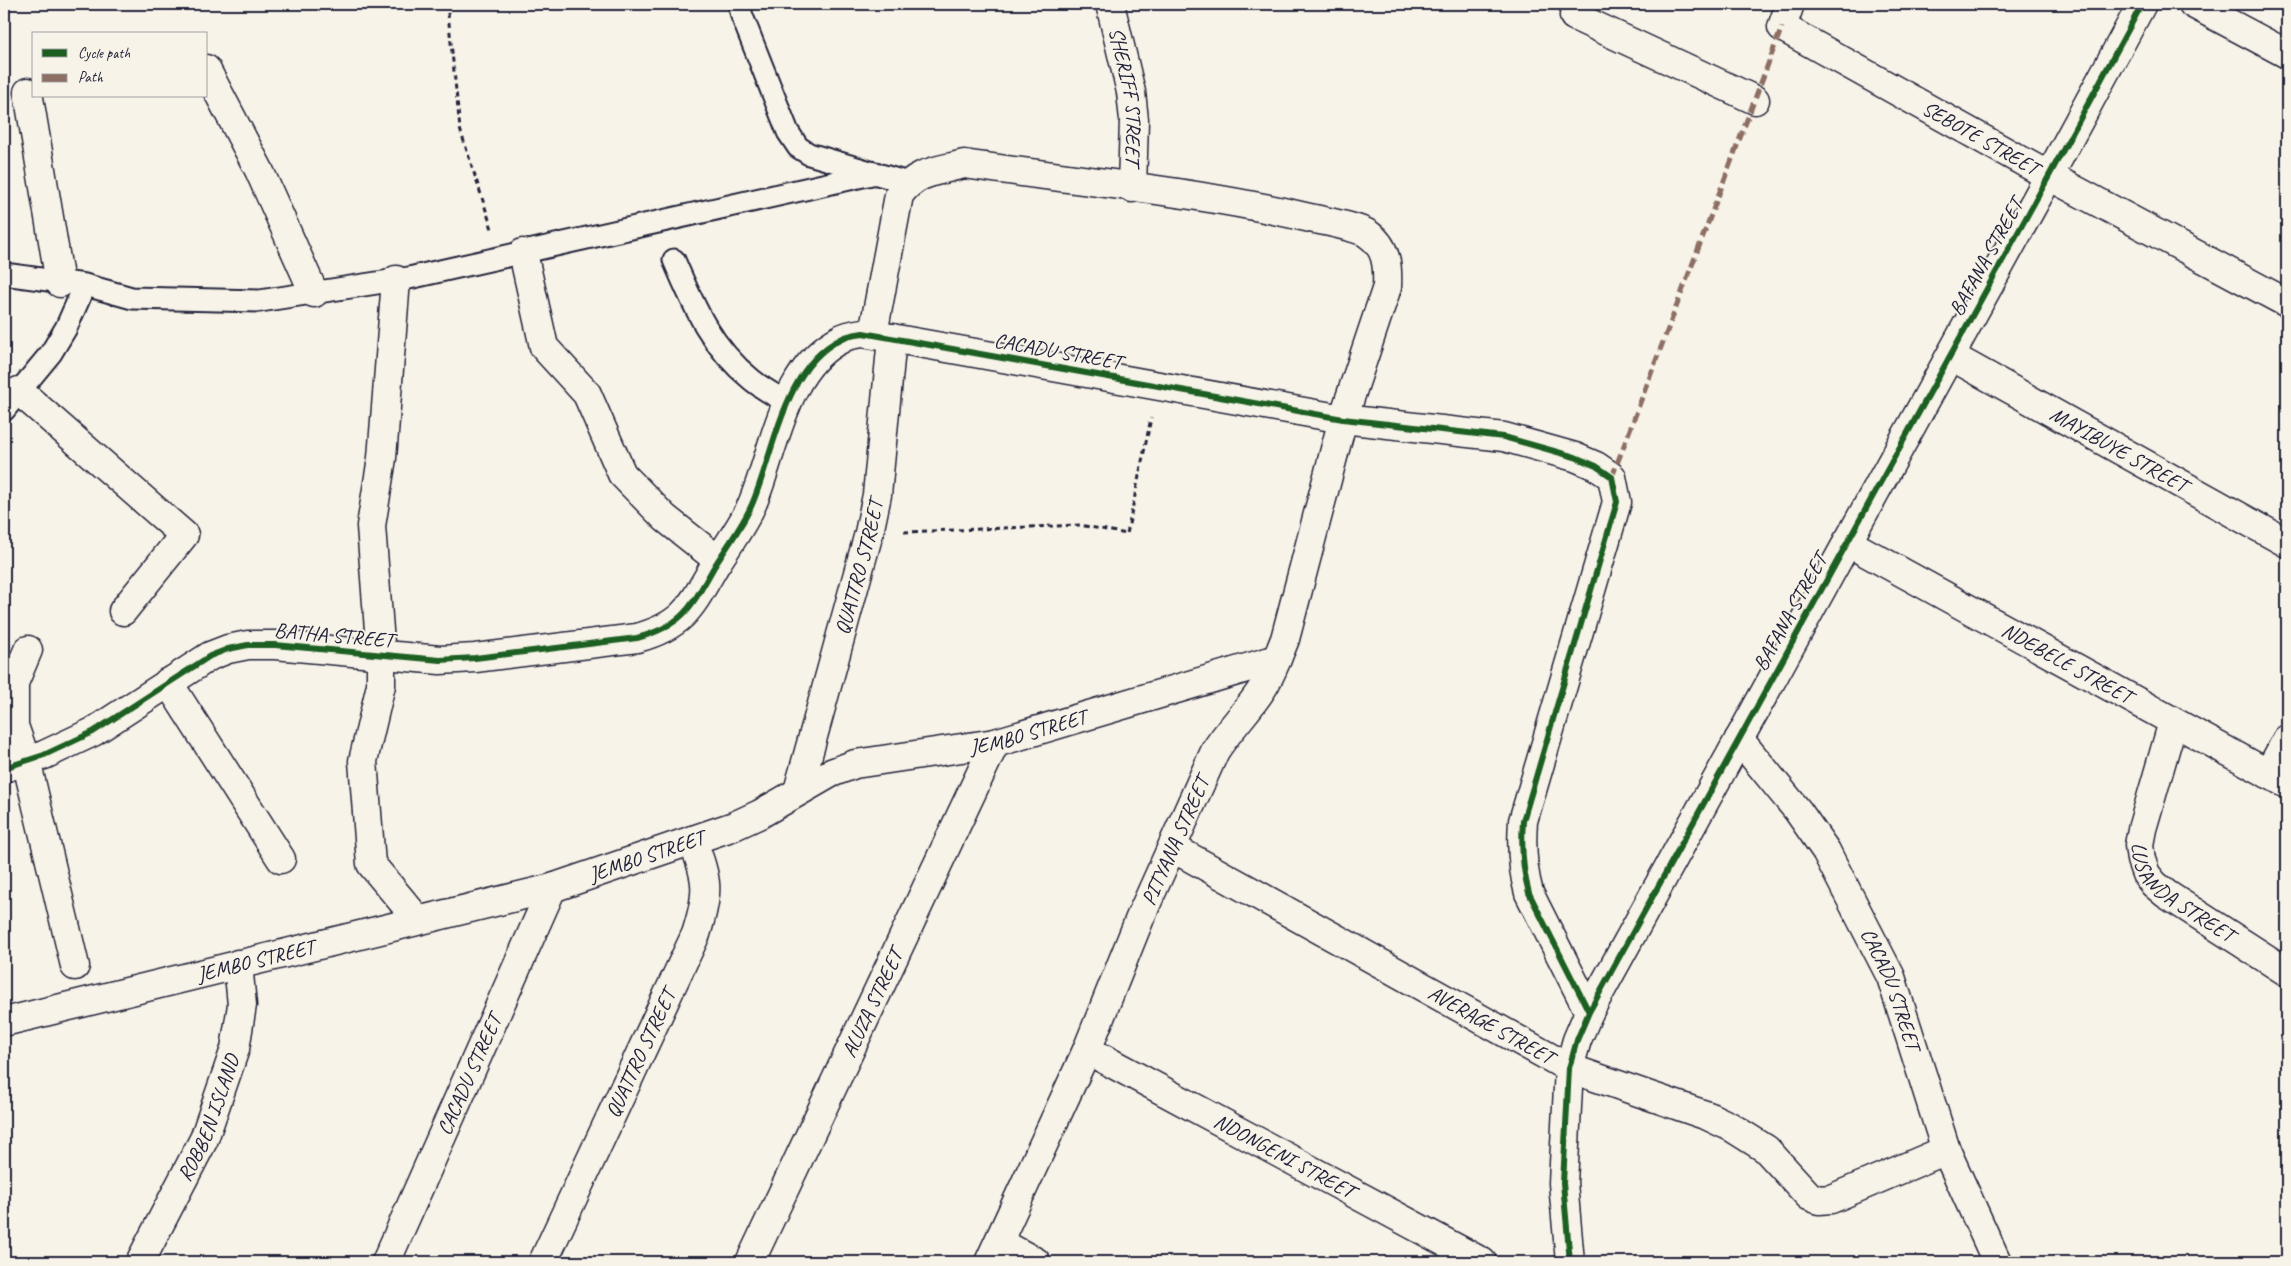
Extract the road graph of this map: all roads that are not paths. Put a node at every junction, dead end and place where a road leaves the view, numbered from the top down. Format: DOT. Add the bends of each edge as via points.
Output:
graph roads {
  1 [pos="739,4"];
  2 [pos="1110,4"];
  3 [pos="1577,4"];
  4 [pos="2142,4"];
  5 [pos="2193,4"];
  6 [pos="1786,15"];
  7 [pos="2287,54"];
  8 [pos="208,73"];
  9 [pos="28,92"];
  10 [pos="1755,100"];
  11 [pos="876,174"];
  12 [pos="2049,176"];
  13 [pos="908,183"];
  14 [pos="1132,188"];
  15 [pos="512,255"];
  16 [pos="674,260"];
  17 [pos="4,274"];
  18 [pos="396,280"];
  19 [pos="73,284"];
  20 [pos="314,292"];
  21 [pos="2287,303"];
  22 [pos="882,336"];
  23 [pos="1950,356"];
  24 [pos="11,401"];
  25 [pos="788,403"];
  26 [pos="1344,419"];
  27 [pos="1848,542"];
  28 [pos="2287,543"];
  29 [pos="718,560"];
  30 [pos="123,611"];
  31 [pos="660,631"];
  32 [pos="28,650"];
  33 [pos="381,656"];
  34 [pos="1277,659"];
  35 [pos="168,682"];
  36 [pos="2173,722"];
  37 [pos="1739,739"];
  38 [pos="2287,739"];
  39 [pos="995,743"];
  40 [pos="15,764"];
  41 [pos="2278,779"];
  42 [pos="798,791"];
  43 [pos="692,840"];
  44 [pos="1173,848"];
  45 [pos="281,859"];
  46 [pos="552,888"];
  47 [pos="418,920"];
  48 [pos="238,964"];
  49 [pos="75,966"];
  50 [pos="2287,972"];
  51 [pos="1589,1012"];
  52 [pos="4,1022"];
  53 [pos="1087,1050"];
  54 [pos="1569,1068"];
  55 [pos="1946,1150"];
  56 [pos="994,1252"];
  57 [pos="140,1262"];
  58 [pos="386,1262"];
  59 [pos="543,1262"];
  60 [pos="750,1262"];
  61 [pos="1036,1262"];
  62 [pos="1482,1262"];
  63 [pos="1570,1262"];
  64 [pos="1997,1262"];
  1 -- 11 [label="lane" via="788,132 798,147 809,154"];
  2 -- 14 [label="street, SHERIFF STREET" via="1131,92 1134,120"];
  3 -- 10 [label="street" via="1574,16"];
  4 -- 12 [label="street, BAFANA STREET"];
  5 -- 7 [label="street"];
  6 -- 12 [label="street, SEBOTE STREET"];
  8 -- 20 [label="street" via="259,170"];
  9 -- 19 [label="street"];
  11 -- 13 [label="lane"];
  11 -- 15 [label="lane"];
  12 -- 21 [label="street, SEBOTE STREET"];
  12 -- 23 [label="street, BAFANA STREET"];
  13 -- 14 [label="street, PITYANA STREET" via="920,175 964,164"];
  13 -- 22 [label="street, QUATTRO STREET" via="899,195"];
  14 -- 26 [label="street, PITYANA STREET" via="1254,205 1367,233 1382,246 1388,266 1387,288"];
  15 -- 18 [label="lane"];
  15 -- 29 [label="street" via="544,347 588,394 622,474 665,518"];
  16 -- 25 [label="lane" via="711,338 732,364"];
  17 -- 19 [label="lane"];
  18 -- 20 [label="lane"];
  18 -- 33 [label="street" via="382,458 371,526"];
  19 -- 20 [label="lane" via="132,298 260,301"];
  19 -- 24 [label="lane" via="66,328"];
  22 -- 25 [label="street, CACADU STREET" via="863,332 842,338 824,349 804,372"];
  22 -- 26 [label="street, CACADU STREET"];
  22 -- 42 [label="street, QUATTRO STREET" via="877,495"];
  23 -- 27 [label="street, BAFANA STREET"];
  23 -- 28 [label="street, MAYIBUYE STREET"];
  24 -- 30 [label="street" via="184,535"];
  25 -- 29 [label="street, CACADU STREET" via="753,503"];
  26 -- 34 [label="street, PITYANA STREET"];
  26 -- 51 [label="street, CACADU STREET" via="1504,437 1575,457 1612,477 1617,502 1523,821 1521,852 1529,894"];
  27 -- 36 [label="street, NDEBELE STREET"];
  27 -- 37 [label="street, BAFANA STREET"];
  29 -- 31 [label="street, CACADU STREET" via="689,610"];
  31 -- 33 [label="street, BATHA STREET" via="637,638 476,658 440,660"];
  32 -- 40 [label="street" via="14,683"];
  33 -- 35 [label="street, BATHA STREET" via="248,645 210,656"];
  33 -- 47 [label="street" via="381,685 363,762 371,864"];
  34 -- 39 [label="street, JEMBO STREET"];
  34 -- 44 [label="street, PITYANA STREET" via="1263,688 1226,732 1215,751"];
  35 -- 40 [label="street, BATHA STREET" via="93,732 44,755"];
  35 -- 45 [label="street"];
  36 -- 41 [label="street, NDEBELE STREET"];
  36 -- 50 [label="street, LUSANDA STREET" via="2139,844 2146,874 2166,894"];
  37 -- 51 [label="street, BAFANA STREET"];
  37 -- 55 [label="street, CACADU STREET" via="1826,851 1891,977"];
  38 -- 41 [label="street"];
  39 -- 42 [label="street, JEMBO STREET" via="856,764"];
  39 -- 60 [label="street, ALUZA STREET"];
  40 -- 49 [label="street"];
  42 -- 43 [label="street, JEMBO STREET" via="760,814"];
  43 -- 46 [label="street, JEMBO STREET"];
  43 -- 59 [label="street, QUATTRO STREET" via="702,864 706,886 705,906 696,934"];
  44 -- 53 [label="street, PITYANA STREET" via="1140,918"];
  44 -- 54 [label="street, AVERAGE STREET"];
  46 -- 47 [label="street, JEMBO STREET"];
  46 -- 58 [label="street, CACADU STREET"];
  47 -- 48 [label="street, JEMBO STREET"];
  48 -- 52 [label="street, JEMBO STREET"];
  48 -- 57 [label="street, ROBBEN ISLAND" via="242,1005 235,1049 204,1139"];
  51 -- 54 [label="street, BAFANA STREET"];
  53 -- 56 [label="street, PITYANA STREET"];
  53 -- 62 [label="street, NDONGENI STREET"];
  54 -- 55 [label="street, AVERAGE STREET" via="1731,1127 1766,1149 1809,1196 1819,1200 1831,1199"];
  54 -- 63 [label="street, BAFANA STREET" via="1564,1183"];
  55 -- 64 [label="street, CACADU STREET"];
  56 -- 61 [label="street"];
}
